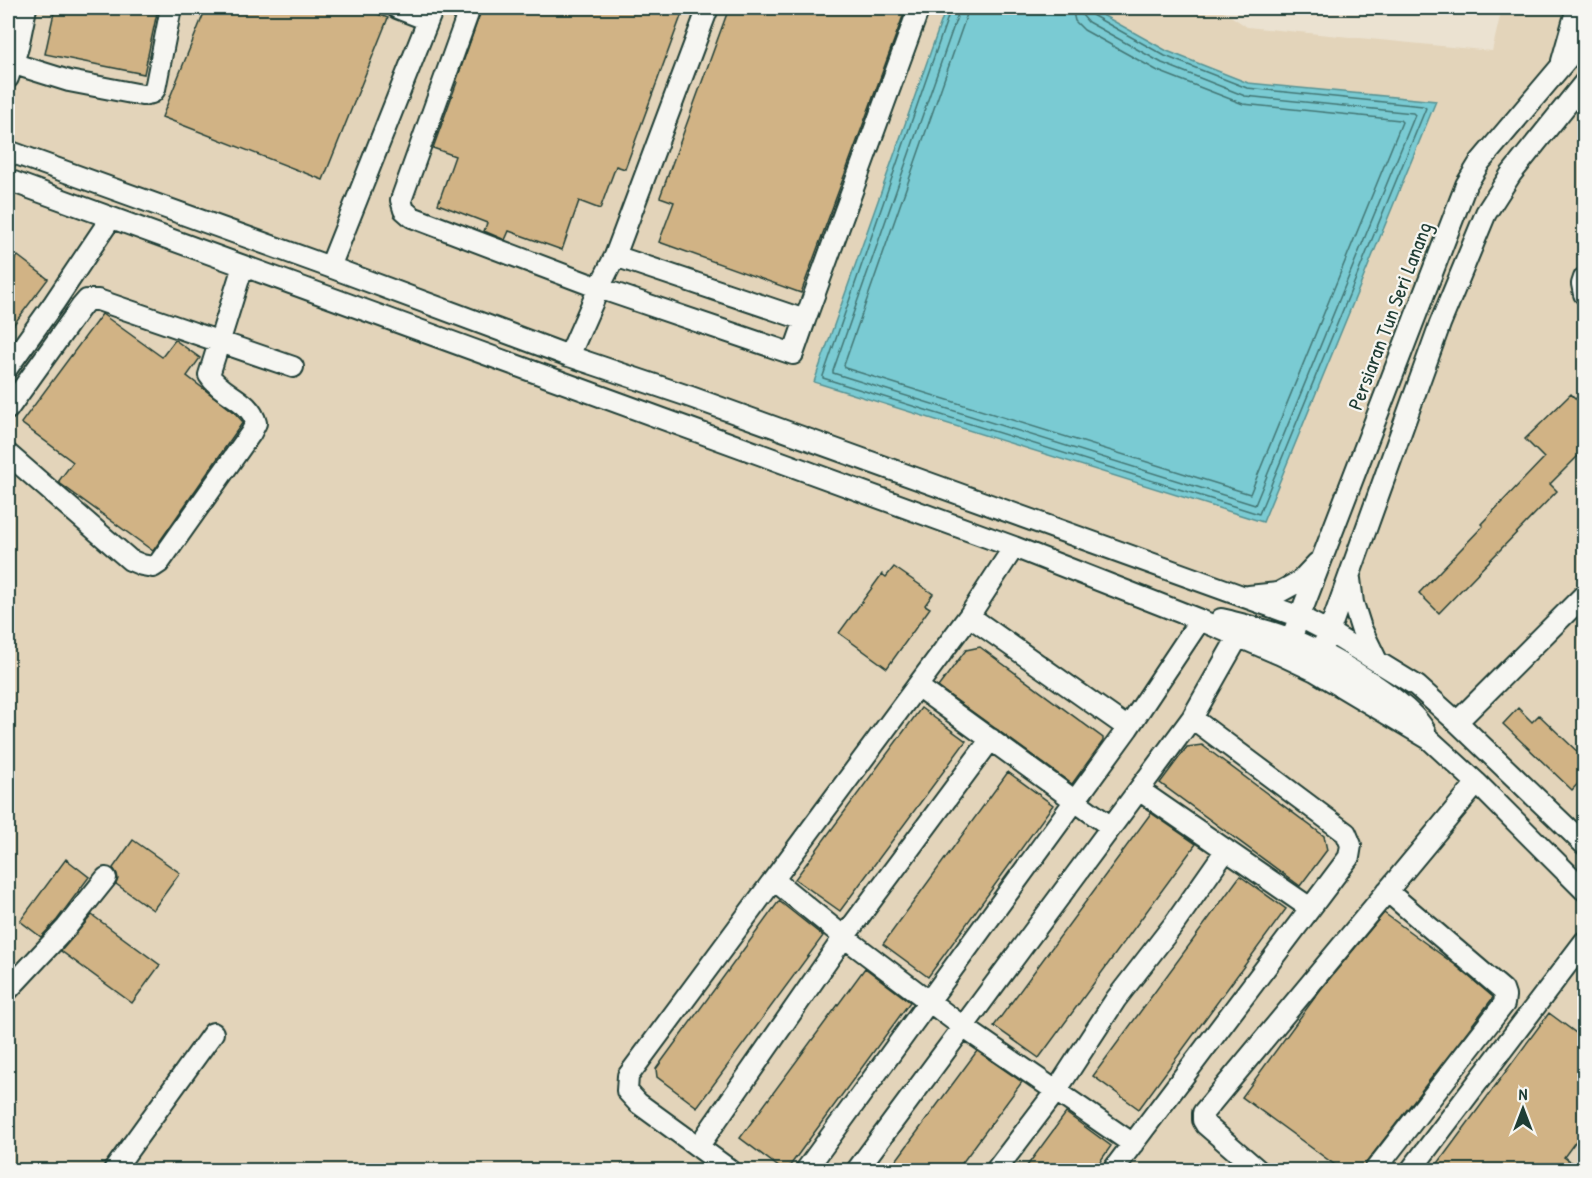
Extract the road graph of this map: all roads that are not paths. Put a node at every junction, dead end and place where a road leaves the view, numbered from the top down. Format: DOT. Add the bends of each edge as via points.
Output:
graph roads {
  1 [pos="26,8"];
  2 [pos="171,8"];
  3 [pos="397,8"];
  4 [pos="470,8"];
  5 [pos="708,8"];
  6 [pos="919,8"];
  7 [pos="1577,8"];
  8 [pos="430,14"];
  9 [pos="1584,39"];
  10 [pos="1560,66"];
  11 [pos="9,68"];
  12 [pos="1584,83"];
  13 [pos="8,151"];
  14 [pos="8,180"];
  15 [pos="111,218"];
  16 [pos="615,256"];
  17 [pos="243,266"];
  18 [pos="330,267"];
  19 [pos="1584,278"];
  20 [pos="599,288"];
  21 [pos="1584,294"];
  22 [pos="805,320"];
  23 [pos="219,341"];
  24 [pos="569,356"];
  25 [pos="8,367"];
  26 [pos="293,367"];
  27 [pos="688,396"];
  28 [pos="8,409"];
  29 [pos="678,424"];
  30 [pos="8,454"];
  31 [pos="1014,547"];
  32 [pos="1323,558"];
  33 [pos="1350,573"];
  34 [pos="1584,595"];
  35 [pos="1244,597"];
  36 [pos="969,616"];
  37 [pos="1193,618"];
  38 [pos="1300,618"];
  39 [pos="1329,632"];
  40 [pos="1238,637"];
  41 [pos="1291,639"];
  42 [pos="1320,652"];
  43 [pos="1377,661"];
  44 [pos="917,686"];
  45 [pos="1192,718"];
  46 [pos="1458,722"];
  47 [pos="1128,728"];
  48 [pos="991,739"];
  49 [pos="1429,739"];
  50 [pos="1478,783"];
  51 [pos="1139,789"];
  52 [pos="1076,800"];
  53 [pos="1111,827"];
  54 [pos="1584,844"];
  55 [pos="1226,850"];
  56 [pos="106,878"];
  57 [pos="774,880"];
  58 [pos="1584,890"];
  59 [pos="1388,891"];
  60 [pos="1310,909"];
  61 [pos="844,936"];
  62 [pos="1584,942"];
  63 [pos="8,990"];
  64 [pos="929,1002"];
  65 [pos="963,1028"];
  66 [pos="213,1033"];
  67 [pos="1056,1091"];
  68 [pos="1133,1144"];
  69 [pos="698,1147"];
  70 [pos="114,1170"];
  71 [pos="730,1170"];
  72 [pos="806,1170"];
  73 [pos="857,1170"];
  74 [pos="996,1170"];
  75 [pos="1113,1170"];
  76 [pos="1258,1170"];
  77 [pos="1375,1170"];
  78 [pos="1411,1170"];
  1 -- 11 [label="street"];
  2 -- 11 [label="street" via="152,93 142,95"];
  3 -- 8 [label="street"];
  4 -- 20 [label="street" via="401,200 404,210 412,217"];
  5 -- 16 [label="street"];
  6 -- 22 [label="street"];
  7 -- 10 [label="street"];
  8 -- 18 [label="street"];
  9 -- 10 [label="street, Persiaran Tun Seri Lanang"];
  10 -- 32 [label="street, Persiaran Tun Seri Lanang" via="1480,162 1466,185"];
  12 -- 33 [label="street" via="1511,174 1486,213 1440,324"];
  13 -- 18 [label="street"];
  14 -- 15 [label="street"];
  15 -- 17 [label="street"];
  15 -- 25 [label="street"];
  16 -- 20 [label="street"];
  16 -- 22 [label="street"];
  17 -- 23 [label="street"];
  17 -- 29 [label="street"];
  18 -- 24 [label="street"];
  19 -- 21 [label="street"];
  20 -- 22 [label="street" via="793,354"];
  20 -- 24 [label="street"];
  23 -- 26 [label="street"];
  23 -- 28 [label="street" via="98,300 87,300"];
  23 -- 30 [label="street" via="210,375 214,383 249,408 256,423 153,567 130,560"];
  24 -- 27 [label="street"];
  27 -- 29 [label="street"];
  27 -- 35 [label="street"];
  29 -- 31 [label="street"];
  31 -- 36 [label="street"];
  31 -- 37 [label="street"];
  32 -- 35 [label="street" via="1278,593"];
  32 -- 38 [label="street, Persiaran Tun Seri Lanang"];
  33 -- 39 [label="street"];
  33 -- 43 [label="street" via="1353,603"];
  34 -- 46 [label="street"];
  35 -- 38 [label="street"];
  36 -- 44 [label="street"];
  36 -- 47 [label="street"];
  37 -- 40 [label="street"];
  37 -- 41 [label="street" via="1230,621"];
  37 -- 47 [label="street"];
  38 -- 39 [label="street"];
  38 -- 41 [label="street, Persiaran Tun Seri Lanang"];
  39 -- 42 [label="street"];
  39 -- 43 [label="street"];
  40 -- 45 [label="street"];
  40 -- 49 [label="street" via="1315,671"];
  41 -- 42 [label="street"];
  42 -- 49 [label="street" via="1405,707"];
  43 -- 46 [label="street" via="1417,686"];
  44 -- 48 [label="street"];
  44 -- 57 [label="street"];
  45 -- 51 [label="street"];
  45 -- 60 [label="street" via="1346,833 1351,845 1349,857"];
  46 -- 54 [label="street"];
  47 -- 52 [label="street"];
  48 -- 52 [label="street"];
  48 -- 61 [label="street"];
  49 -- 50 [label="street"];
  50 -- 58 [label="street"];
  50 -- 59 [label="street"];
  51 -- 53 [label="street"];
  51 -- 55 [label="street"];
  52 -- 53 [label="street"];
  52 -- 64 [label="street"];
  53 -- 65 [label="street"];
  55 -- 60 [label="street"];
  55 -- 67 [label="street" via="1116,999"];
  56 -- 63 [label="street"];
  57 -- 61 [label="street"];
  57 -- 69 [label="street" via="628,1076 627,1091 638,1103"];
  59 -- 76 [label="street" via="1203,1113 1206,1125"];
  59 -- 77 [label="street" via="1503,990 1505,996 1504,1004"];
  60 -- 68 [label="street"];
  61 -- 64 [label="street"];
  61 -- 69 [label="street"];
  62 -- 78 [label="street"];
  64 -- 65 [label="street"];
  64 -- 72 [label="street"];
  65 -- 67 [label="street"];
  65 -- 73 [label="street"];
  66 -- 70 [label="street"];
  67 -- 68 [label="street"];
  67 -- 74 [label="street"];
  68 -- 75 [label="street"];
  69 -- 71 [label="street"];
}
